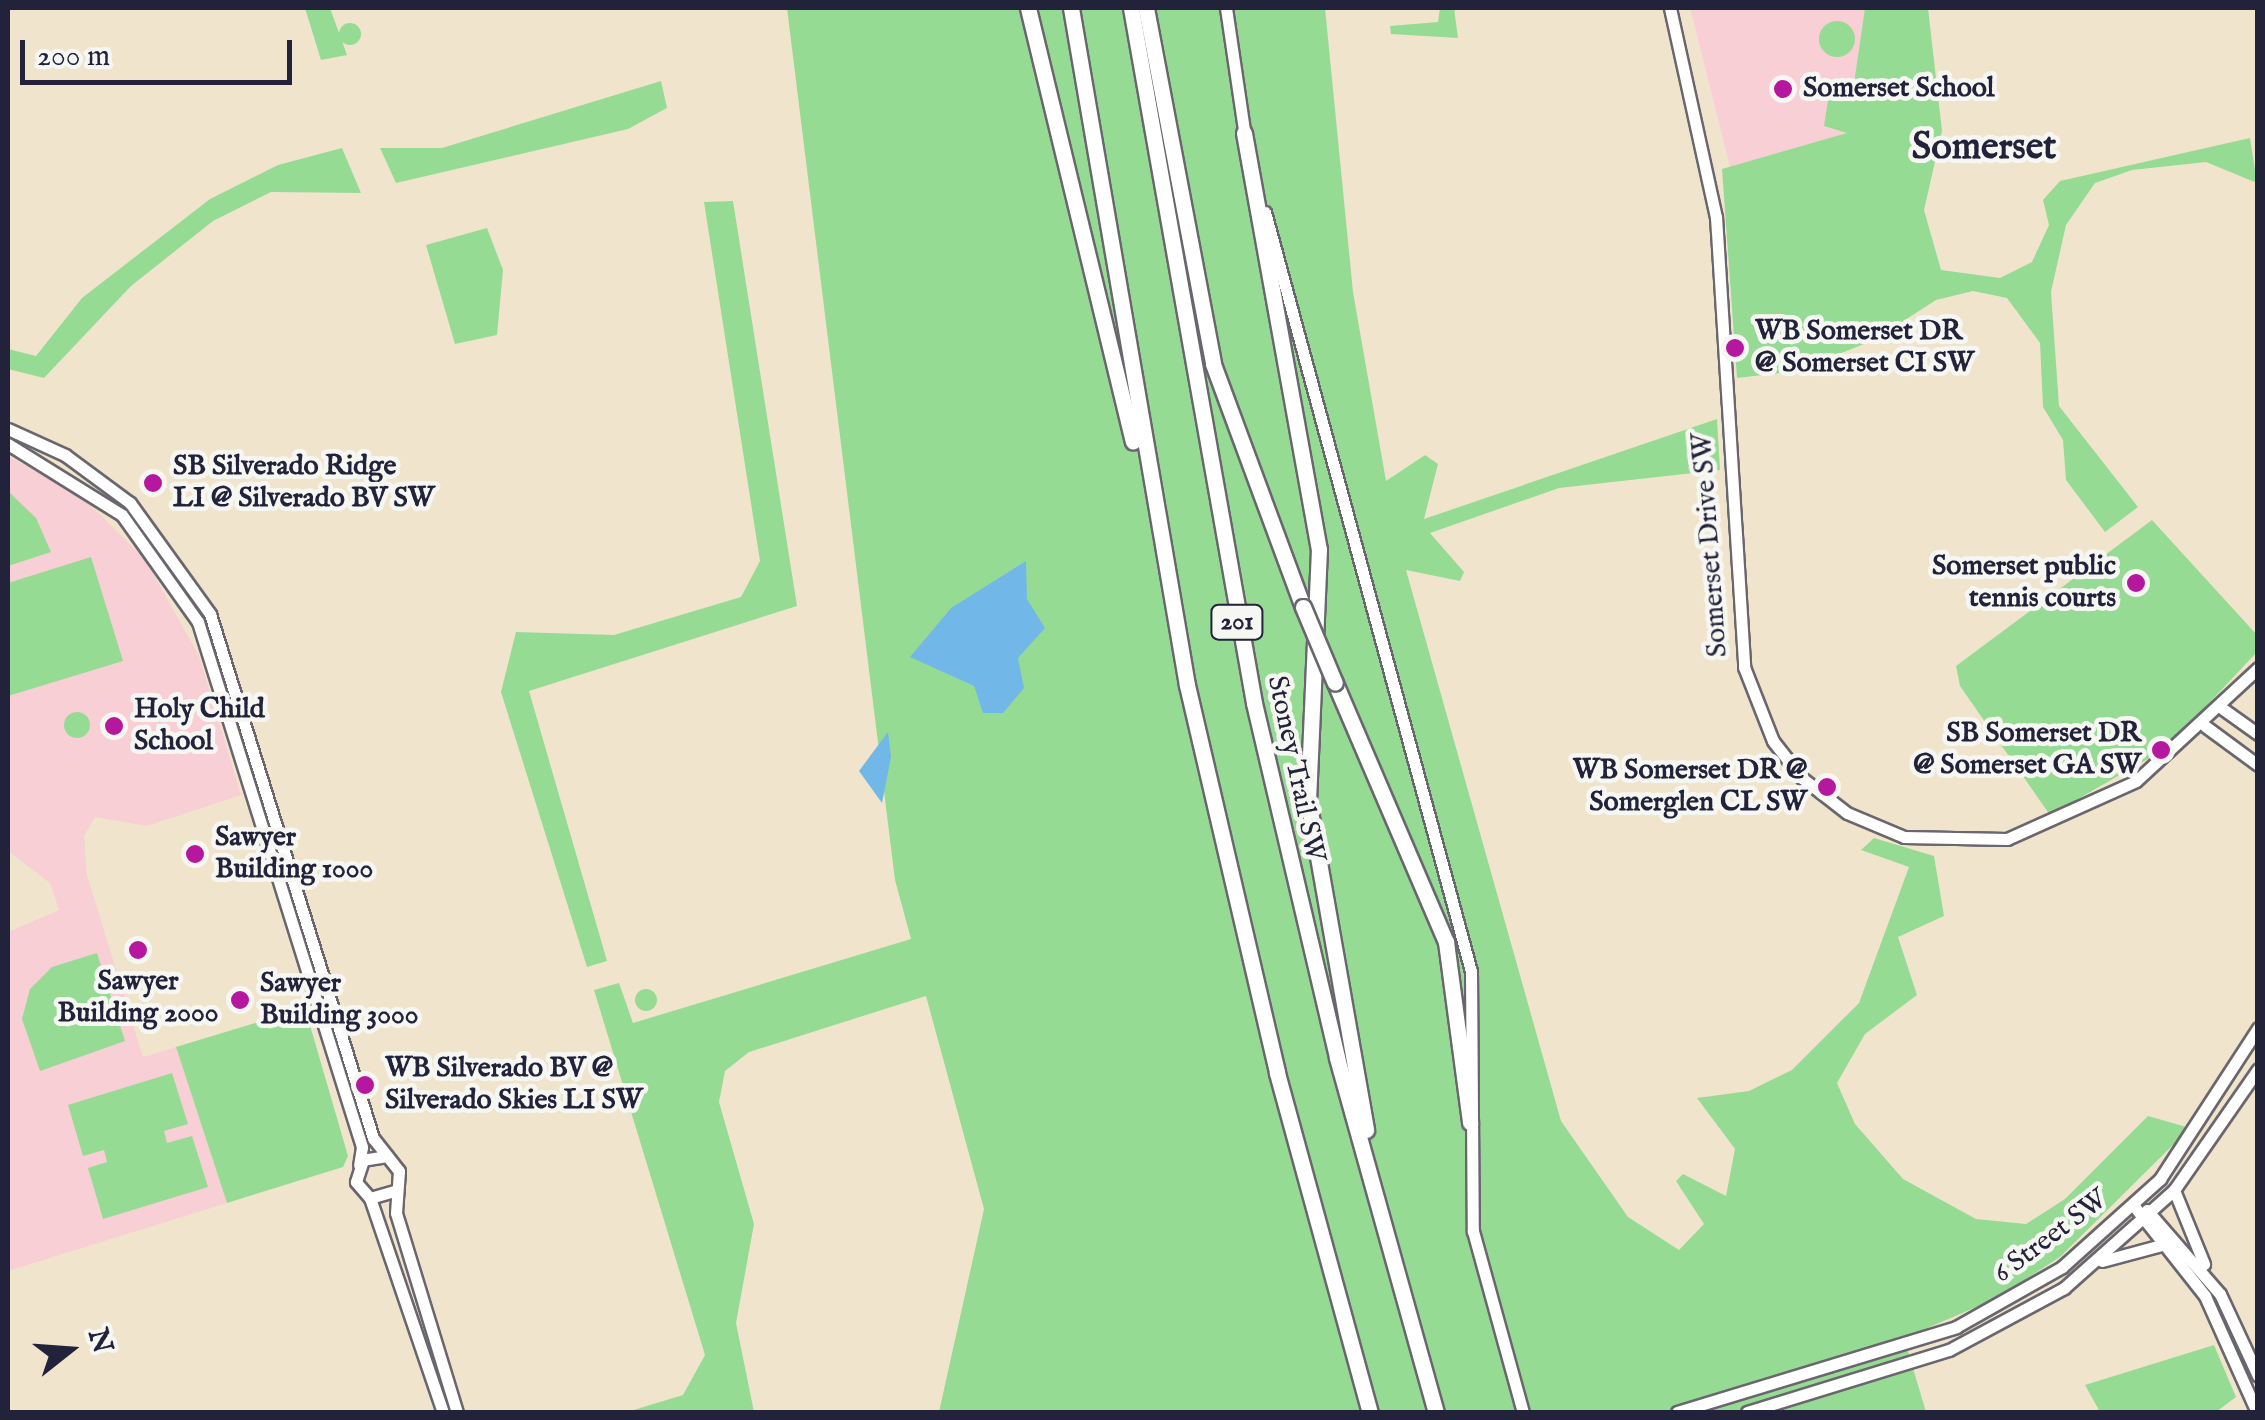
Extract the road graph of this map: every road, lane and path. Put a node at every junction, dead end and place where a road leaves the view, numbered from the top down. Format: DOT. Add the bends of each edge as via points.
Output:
graph roads {
  1 [pos="1028,8"];
  2 [pos="1071,8"];
  3 [pos="1131,8"];
  4 [pos="1146,8"];
  5 [pos="1226,8"];
  6 [pos="1670,8"];
  7 [pos="1244,133"];
  8 [pos="8,429"];
  9 [pos="8,444"];
  10 [pos="1155,524"];
  11 [pos="2258,668"];
  12 [pos="2223,709"];
  13 [pos="2205,726"];
  14 [pos="2258,734"];
  15 [pos="2258,765"];
  16 [pos="300,902"];
  17 [pos="287,906"];
  18 [pos="2258,1028"];
  19 [pos="2258,1068"];
  20 [pos="1470,1122"];
  21 [pos="387,1156"];
  22 [pos="358,1165"];
  23 [pos="2174,1190"];
  24 [pos="395,1191"];
  25 [pos="370,1198"];
  26 [pos="2134,1206"];
  27 [pos="2148,1217"];
  28 [pos="1384,1228"];
  29 [pos="2165,1244"];
  30 [pos="2097,1263"];
  31 [pos="2220,1294"];
  32 [pos="1351,1349"];
  33 [pos="2258,1376"];
  34 [pos="442,1412"];
  35 [pos="457,1412"];
  36 [pos="1362,1412"];
  37 [pos="1370,1412"];
  38 [pos="1436,1412"];
  39 [pos="1526,1412"];
  40 [pos="1677,1412"];
  41 [pos="1748,1412"];
  42 [pos="2257,1412"];
  1 -- 10 [label="highway"];
  2 -- 10 [label="highway, 201"];
  3 -- 28 [label="highway, Stoney Trail SW / 201" via="1232,598"];
  4 -- 20 [label="highway, bridge" via="1214,364 1303,607 1446,942"];
  5 -- 7 [label="street"];
  6 -- 13 [label="street, Somerset Drive SW" via="1716,218 1744,667 1787,760 1864,822 1925,842 1982,843 2098,803"];
  7 -- 20 [label="street" via="1460,922 1477,1011"];
  7 -- 28 [label="highway" via="1320,549 1311,834"];
  8 -- 16 [label="street" via="115,490 188,575 216,628"];
  9 -- 17 [label="street" via="111,505 176,581 206,645"];
  10 -- 32 [label="highway, 201" via="1232,891"];
  11 -- 12 [label="street, Somerset Drive SW"];
  12 -- 13 [label="street, Somerset Drive SW"];
  12 -- 14 [label="street"];
  13 -- 15 [label="street"];
  16 -- 17 [label="street"];
  16 -- 21 [label="street"];
  17 -- 22 [label="street" via="362,1147"];
  18 -- 26 [label="street, 6 Street SW" via="2219,1100"];
  19 -- 23 [label="street, 6 Street SW"];
  20 -- 39 [label="street" via="1473,1230"];
  21 -- 22 [label="street"];
  21 -- 24 [label="street" via="400,1171"];
  22 -- 25 [label="street" via="356,1182"];
  23 -- 27 [label="street, 6 Street SW"];
  23 -- 31 [label="street" via="2176,1212"];
  24 -- 25 [label="street"];
  24 -- 35 [label="street"];
  25 -- 34 [label="street"];
  26 -- 27 [label="street"];
  26 -- 40 [label="street, 6 Street SW" via="2062,1267 1956,1328"];
  27 -- 29 [label="street"];
  27 -- 30 [label="street, 6 Street SW"];
  27 -- 31 [label="street"];
  28 -- 38 [label="highway, Stoney Trail SW / 201"];
  29 -- 30 [label="street"];
  29 -- 42 [label="street" via="2204,1296"];
  30 -- 41 [label="street, 6 Street SW" via="1949,1350"];
  31 -- 33 [label="street"];
  32 -- 36 [label="highway"];
  32 -- 37 [label="highway, 201"];
}
